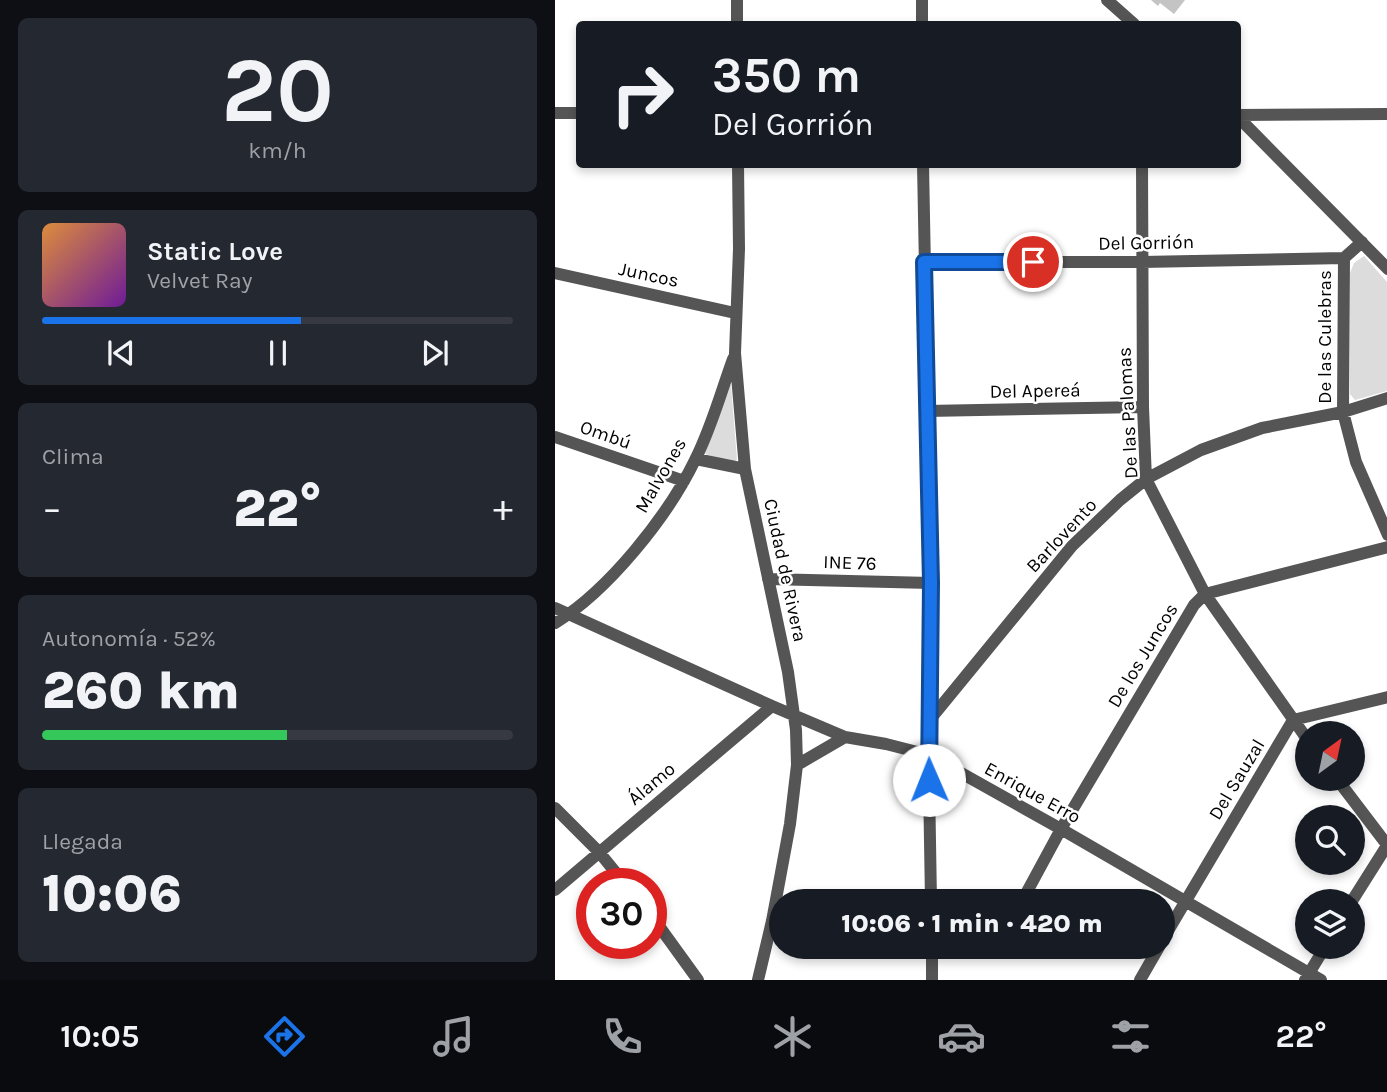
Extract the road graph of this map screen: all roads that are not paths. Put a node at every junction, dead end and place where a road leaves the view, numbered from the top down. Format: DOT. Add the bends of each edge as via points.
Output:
graph roads {
  1 [pos="737,0"];
  2 [pos="922,0"];
  3 [pos="1107,0"];
  4 [pos="737,21"];
  5 [pos="922,21"];
  6 [pos="1131,21"];
  7 [pos="555,113"];
  8 [pos="576,113"];
  9 [pos="1387,114"];
  10 [pos="1241,116"];
  11 [pos="1241,120"];
  12 [pos="738,168"];
  13 [pos="923,168"];
  14 [pos="1142,168"];
  15 [pos="1362,242"];
  16 [pos="1344,258"];
  17 [pos="924,262"];
  18 [pos="1142,262"];
  19 [pos="1387,269"];
  20 [pos="555,273"];
  21 [pos="735,313"];
  22 [pos="735,353"];
  23 [pos="1387,398"];
  24 [pos="1143,407"];
  25 [pos="927,411"];
  26 [pos="1343,412"];
  27 [pos="555,437"];
  28 [pos="696,459"];
  29 [pos="745,470"];
  30 [pos="1147,479"];
  31 [pos="684,481"];
  32 [pos="1387,535"];
  33 [pos="1387,547"];
  34 [pos="768,579"];
  35 [pos="931,583"];
  36 [pos="1205,594"];
  37 [pos="555,608"];
  38 [pos="569,615"];
  39 [pos="555,623"];
  40 [pos="1387,697"];
  41 [pos="772,706"];
  42 [pos="794,716"];
  43 [pos="1293,720"];
  44 [pos="928,722"];
  45 [pos="1295,723"];
  46 [pos="845,737"];
  47 [pos="929,755"];
  48 [pos="797,765"];
  49 [pos="1346,791"];
  50 [pos="555,808"];
  51 [pos="1061,829"];
  52 [pos="1387,845"];
  53 [pos="599,852"];
  54 [pos="612,868"];
  55 [pos="781,889"];
  56 [pos="931,889"];
  57 [pos="1028,889"];
  58 [pos="1360,889"];
  59 [pos="555,890"];
  60 [pos="1185,901"];
  61 [pos="1175,918"];
  62 [pos="667,938"];
  63 [pos="769,944"];
  64 [pos="932,959"];
  65 [pos="1152,959"];
  66 [pos="1318,959"];
  67 [pos="1307,976"];
  68 [pos="697,980"];
  69 [pos="758,980"];
  70 [pos="932,980"];
  71 [pos="1139,980"];
  72 [pos="1321,980"];
  1 -- 4 [label="street"];
  2 -- 5 [label="street"];
  3 -- 6 [label="street"];
  7 -- 8 [label="street"];
  9 -- 10 [label="street"];
  11 -- 15 [label="street"];
  12 -- 21 [label="street, Ciudad de Rivera"];
  13 -- 17 [label="street"];
  14 -- 18 [label="street, De las Palomas"];
  15 -- 16 [label="street"];
  15 -- 19 [label="street"];
  16 -- 18 [label="street, Del Gorrión"];
  16 -- 26 [label="street, De las Culebras"];
  17 -- 18 [label="street, Del Gorrión"];
  17 -- 25 [label="street"];
  18 -- 24 [label="street, De las Palomas"];
  20 -- 21 [label="street, Juncos"];
  21 -- 22 [label="street, Ciudad de Rivera"];
  22 -- 28 [label="street, Malvones"];
  22 -- 29 [label="street, Ciudad de Rivera"];
  23 -- 26 [label="street, Barlovento"];
  24 -- 25 [label="street, Del Apereá"];
  24 -- 30 [label="street, De las Palomas"];
  25 -- 35 [label="street"];
  26 -- 30 [label="street, Barlovento" via="1262,428 1201,450"];
  26 -- 32 [label="street, De las Culebras" via="1356,462"];
  27 -- 31 [label="street, Ombú"];
  28 -- 29 [label="street"];
  28 -- 31 [label="street, Malvones"];
  29 -- 34 [label="street, Ciudad de Rivera"];
  30 -- 36 [label="street, De las Palomas"];
  30 -- 44 [label="street, Barlovento" via="1072,546"];
  31 -- 38 [label="street, Malvones" via="638,545"];
  33 -- 36 [label="street, De los Juncos"];
  34 -- 35 [label="street, INE 76"];
  34 -- 42 [label="street, Ciudad de Rivera"];
  35 -- 44 [label="street"];
  36 -- 43 [label="street, De las Palomas"];
  36 -- 51 [label="street, De los Juncos" via="1194,605"];
  37 -- 38 [label="street, Enrique Erro"];
  38 -- 39 [label="street, Malvones"];
  38 -- 41 [label="street, Enrique Erro"];
  40 -- 43 [label="street"];
  41 -- 42 [label="street, Enrique Erro"];
  41 -- 53 [label="street, Álamo"];
  42 -- 46 [label="street, Enrique Erro"];
  42 -- 48 [label="street, Ciudad de Rivera"];
  43 -- 45 [label="street, De las Palomas"];
  43 -- 60 [label="street, Del Sauzal"];
  44 -- 47 [label="street"];
  46 -- 47 [label="street, Enrique Erro"];
  46 -- 48 [label="street"];
  47 -- 51 [label="street, Enrique Erro"];
  47 -- 56 [label="street"];
  48 -- 55 [label="street, Ciudad de Rivera"];
  49 -- 52 [label="street"];
  50 -- 53 [label="street"];
  51 -- 57 [label="street, De los Juncos"];
  51 -- 60 [label="street, Enrique Erro"];
  52 -- 58 [label="street"];
  53 -- 54 [label="street"];
  53 -- 59 [label="street, Álamo"];
  60 -- 61 [label="street, Del Sauzal"];
  60 -- 67 [label="street, Enrique Erro"];
  62 -- 68 [label="street"];
  63 -- 69 [label="street, Ciudad de Rivera"];
  64 -- 70 [label="street"];
  65 -- 71 [label="street"];
  66 -- 67 [label="street"];
  67 -- 72 [label="street, Enrique Erro"];
}
